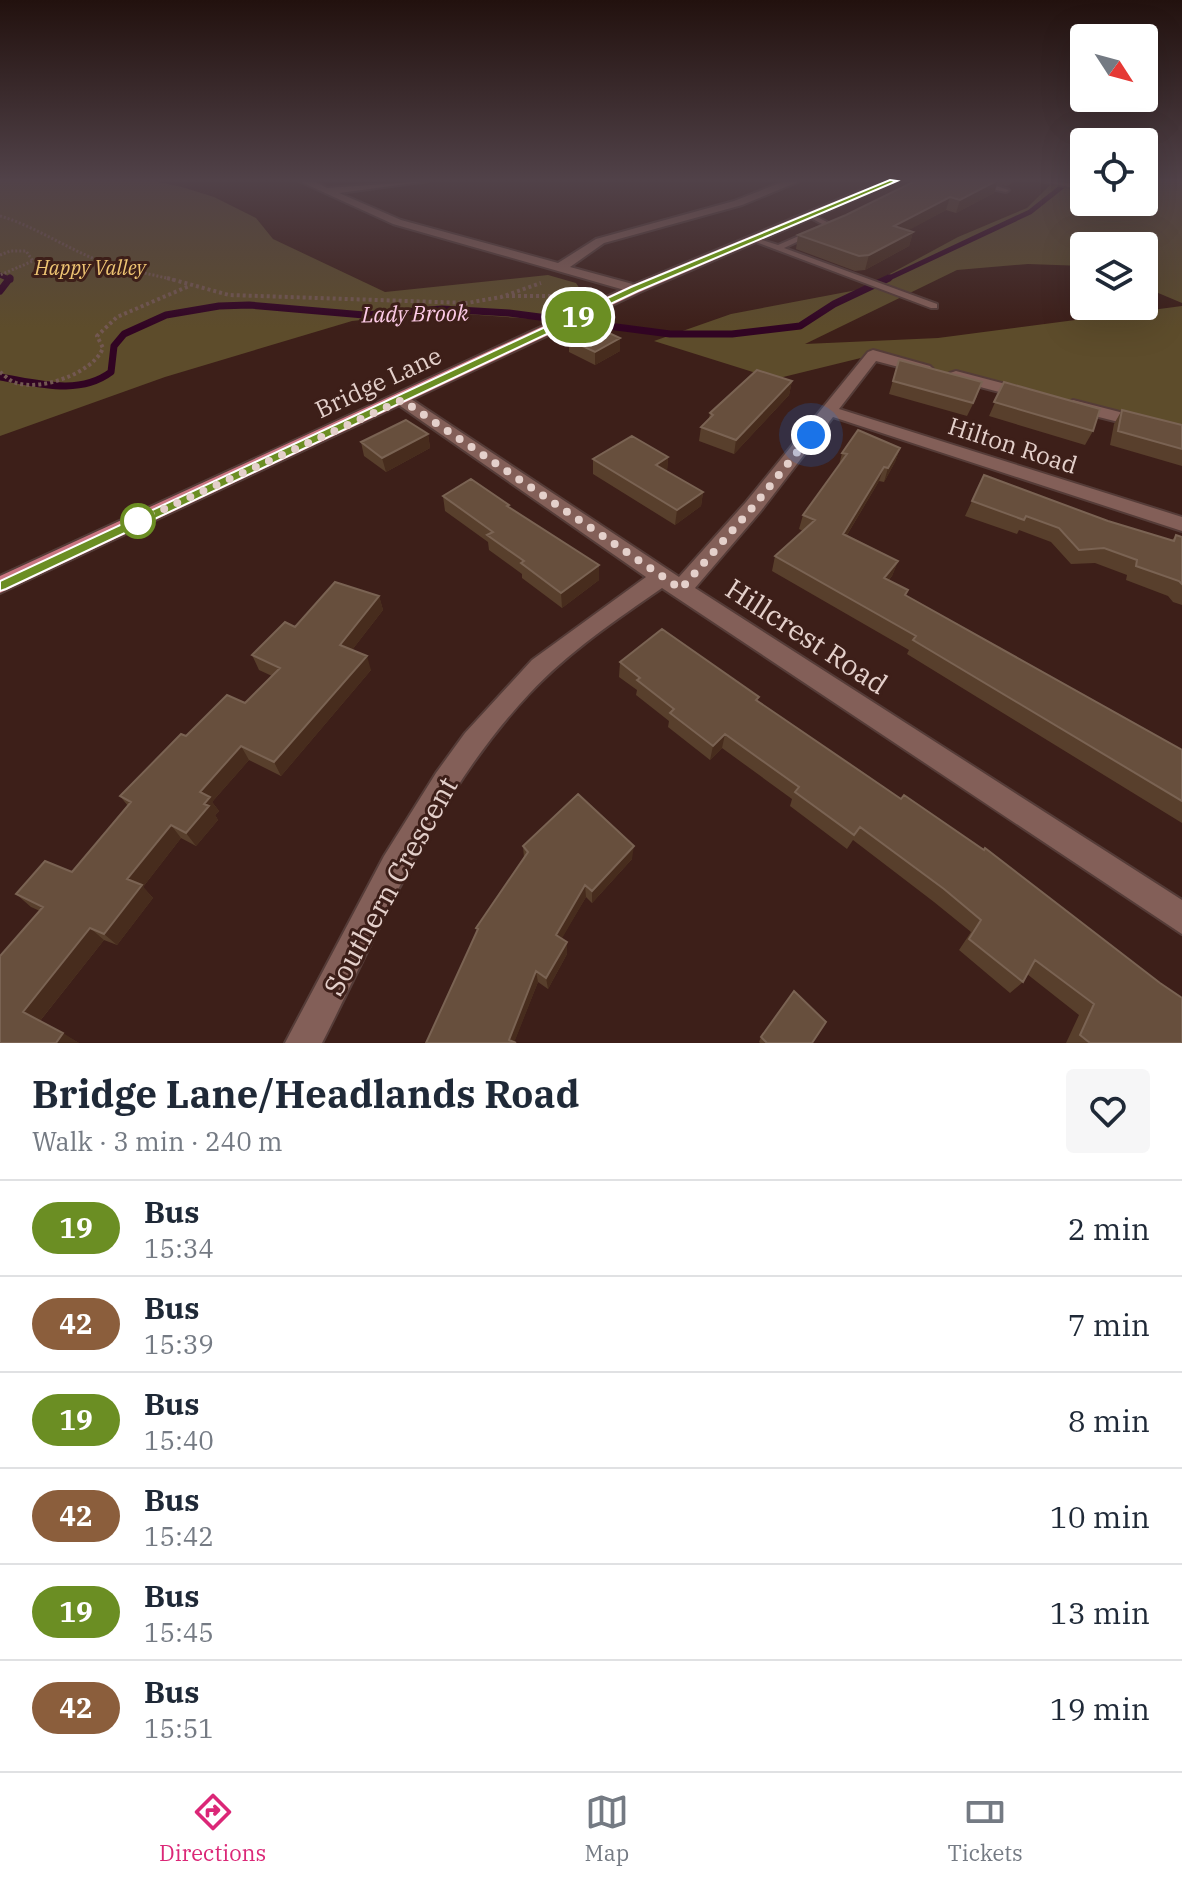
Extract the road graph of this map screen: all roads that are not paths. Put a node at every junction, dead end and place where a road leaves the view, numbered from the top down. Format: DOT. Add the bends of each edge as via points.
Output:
graph roads {
  1 [pos="425,230"];
  2 [pos="641,230"];
  3 [pos="774,230"];
  4 [pos="819,230"];
  5 [pos="752,239"];
  6 [pos="778,248"];
  7 [pos="561,267"];
  8 [pos="635,289"];
  9 [pos="934,306"];
  10 [pos="402,400"];
  11 [pos="830,411"];
  12 [pos="1182,433"];
  13 [pos="1182,524"];
  14 [pos="672,583"];
  15 [pos="0,585"];
  16 [pos="1182,918"];
  17 [pos="303,1043"];
  1 -- 7 [label="street"];
  2 -- 7 [label="street" via="600,241"];
  3 -- 5 [label="main road, Bridge Lane"];
  4 -- 6 [label="lane"];
  5 -- 6 [label="lane"];
  5 -- 8 [label="main road, Bridge Lane"];
  6 -- 9 [label="lane"];
  7 -- 8 [label="street"];
  8 -- 10 [label="main road, Bridge Lane"];
  10 -- 14 [label="street, Hillcrest Road"];
  10 -- 15 [label="main road, Bridge Lane"];
  11 -- 12 [label="street, Southern Crescent" via="873,355"];
  11 -- 13 [label="street, Hilton Road"];
  11 -- 14 [label="street, Southern Crescent" via="753,507"];
  14 -- 16 [label="street, Hillcrest Road"];
  14 -- 17 [label="street, Southern Crescent" via="575,637 506,702 434,796"];
}
